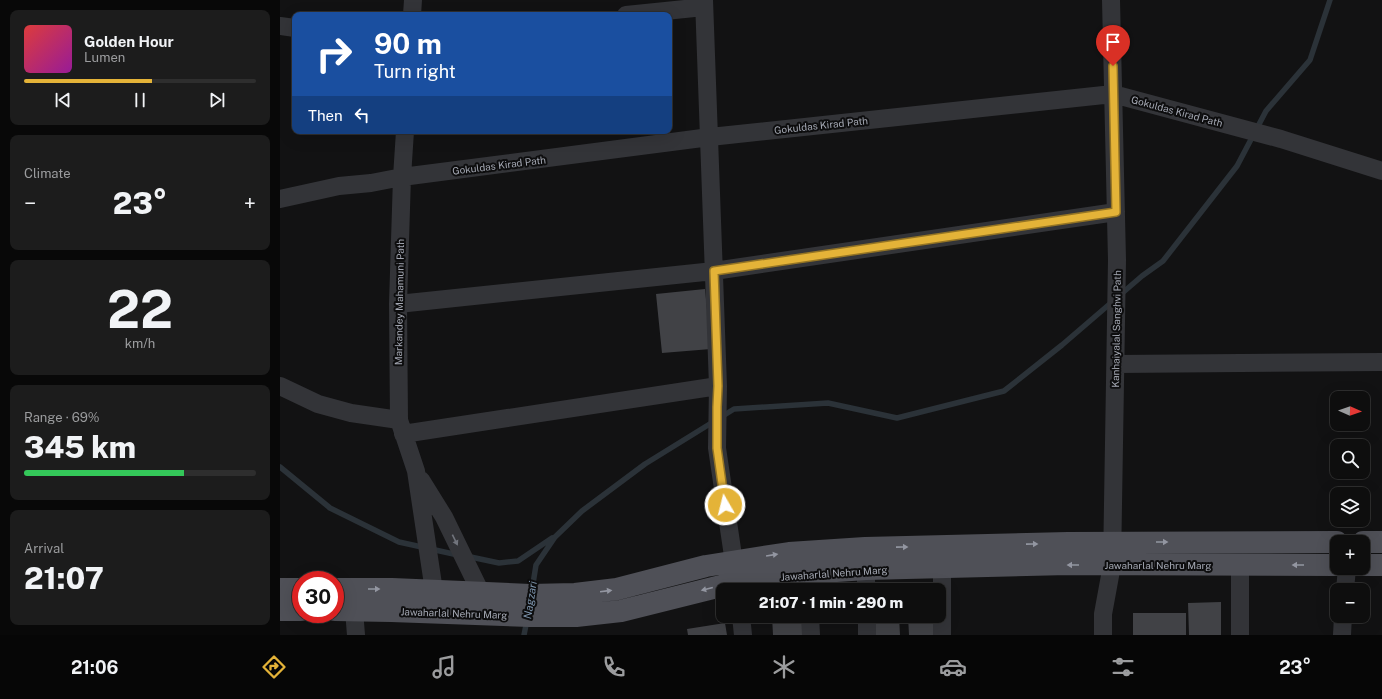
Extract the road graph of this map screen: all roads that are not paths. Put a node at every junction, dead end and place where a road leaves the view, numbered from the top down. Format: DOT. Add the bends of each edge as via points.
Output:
graph roads {
  1 [pos="413,0"];
  2 [pos="1111,0"];
  3 [pos="704,4"];
  4 [pos="412,12"];
  5 [pos="647,12"];
  6 [pos="280,26"];
  7 [pos="292,28"];
  8 [pos="1113,94"];
  9 [pos="405,134"];
  10 [pos="710,137"];
  11 [pos="1382,171"];
  12 [pos="402,177"];
  13 [pos="280,199"];
  14 [pos="1116,212"];
  15 [pos="714,271"];
  16 [pos="398,304"];
  17 [pos="1382,362"];
  18 [pos="1116,364"];
  19 [pos="280,386"];
  20 [pos="718,386"];
  21 [pos="401,427"];
  22 [pos="416,471"];
  23 [pos="1113,542"];
  24 [pos="1330,542"];
  25 [pos="1370,542"];
  26 [pos="1382,542"];
  27 [pos="1112,565"];
  28 [pos="1240,565"];
  29 [pos="1330,565"];
  30 [pos="1370,565"];
  31 [pos="1382,565"];
  32 [pos="942,567"];
  33 [pos="736,578"];
  34 [pos="866,580"];
  35 [pos="808,581"];
  36 [pos="280,589"];
  37 [pos="292,589"];
  38 [pos="344,589"];
  39 [pos="433,602"];
  40 [pos="480,603"];
  41 [pos="502,605"];
  42 [pos="280,610"];
  43 [pos="292,610"];
  44 [pos="344,610"];
  45 [pos="742,623"];
  46 [pos="810,623"];
  47 [pos="867,623"];
  48 [pos="1343,623"];
  49 [pos="356,635"];
  50 [pos="744,635"];
  51 [pos="811,635"];
  52 [pos="867,635"];
  53 [pos="942,635"];
  54 [pos="1102,635"];
  55 [pos="1240,635"];
  56 [pos="1342,635"];
  1 -- 4 [label="street"];
  2 -- 8 [label="street, Kanhaiyalal Sanghvi Path"];
  3 -- 5 [label="street"];
  3 -- 10 [label="street"];
  6 -- 7 [label="street"];
  8 -- 10 [label="street, Gokuldas Kirad Path"];
  8 -- 11 [label="street, Gokuldas Kirad Path" via="1280,139"];
  8 -- 14 [label="street, Kanhaiyalal Sanghvi Path"];
  9 -- 12 [label="street, Markandey Mahamuni Path"];
  10 -- 12 [label="street, Gokuldas Kirad Path"];
  10 -- 15 [label="street"];
  12 -- 13 [label="street, Gokuldas Kirad Path" via="339,186"];
  12 -- 16 [label="street, Markandey Mahamuni Path"];
  14 -- 15 [label="street"];
  14 -- 18 [label="street, Kanhaiyalal Sanghvi Path"];
  15 -- 16 [label="street"];
  15 -- 20 [label="street"];
  16 -- 21 [label="street, Markandey Mahamuni Path"];
  17 -- 18 [label="street"];
  18 -- 23 [label="street, Kanhaiyalal Sanghvi Path"];
  19 -- 21 [label="street" via="318,404"];
  20 -- 21 [label="street"];
  20 -- 33 [label="street" via="717,448"];
  21 -- 22 [label="street, Markandey Mahamuni Path"];
  22 -- 39 [label="street, Markandey Mahamuni Path" via="424,516"];
  22 -- 40 [label="street, Markandey Mahamuni Path, one-way" via="444,517 466,564"];
  23 -- 24 [label="main road, Jawaharlal Nehru Marg, one-way"];
  23 -- 27 [label="street, Kanhaiyalal Sanghvi Path"];
  33 -- 23 [label="main road, Jawaharlal Nehru Marg, one-way" via="789,553 865,548"];
  25 -- 26 [label="main road"];
  27 -- 28 [label="main road, Jawaharlal Nehru Marg"];
  27 -- 32 [label="main road, Jawaharlal Nehru Marg, one-way"];
  27 -- 54 [label="street, Kanhaiyalal Sanghvi Path"];
  29 -- 28 [label="main road, Jawaharlal Nehru Marg, one-way"];
  28 -- 55 [label="street"];
  30 -- 31 [label="main road"];
  32 -- 34 [label="main road, Jawaharlal Nehru Marg"];
  32 -- 53 [label="street"];
  33 -- 35 [label="main road, Jawaharlal Nehru Marg"];
  33 -- 41 [label="main road, Jawaharlal Nehru Marg, one-way" via="621,611 568,616"];
  41 -- 33 [label="main road, Jawaharlal Nehru Marg, one-way" via="617,589 706,566"];
  34 -- 35 [label="main road, Jawaharlal Nehru Marg"];
  36 -- 37 [label="main road"];
  38 -- 39 [label="main road, Jawaharlal Nehru Marg, one-way" via="392,589"];
  39 -- 40 [label="main road, Jawaharlal Nehru Marg"];
  39 -- 44 [label="main road, Jawaharlal Nehru Marg"];
  40 -- 41 [label="main road, Jawaharlal Nehru Marg"];
  42 -- 43 [label="main road"];
  44 -- 49 [label="street"];
  45 -- 50 [label="street"];
  46 -- 51 [label="street"];
  47 -- 52 [label="street"];
  48 -- 56 [label="street"];
}
